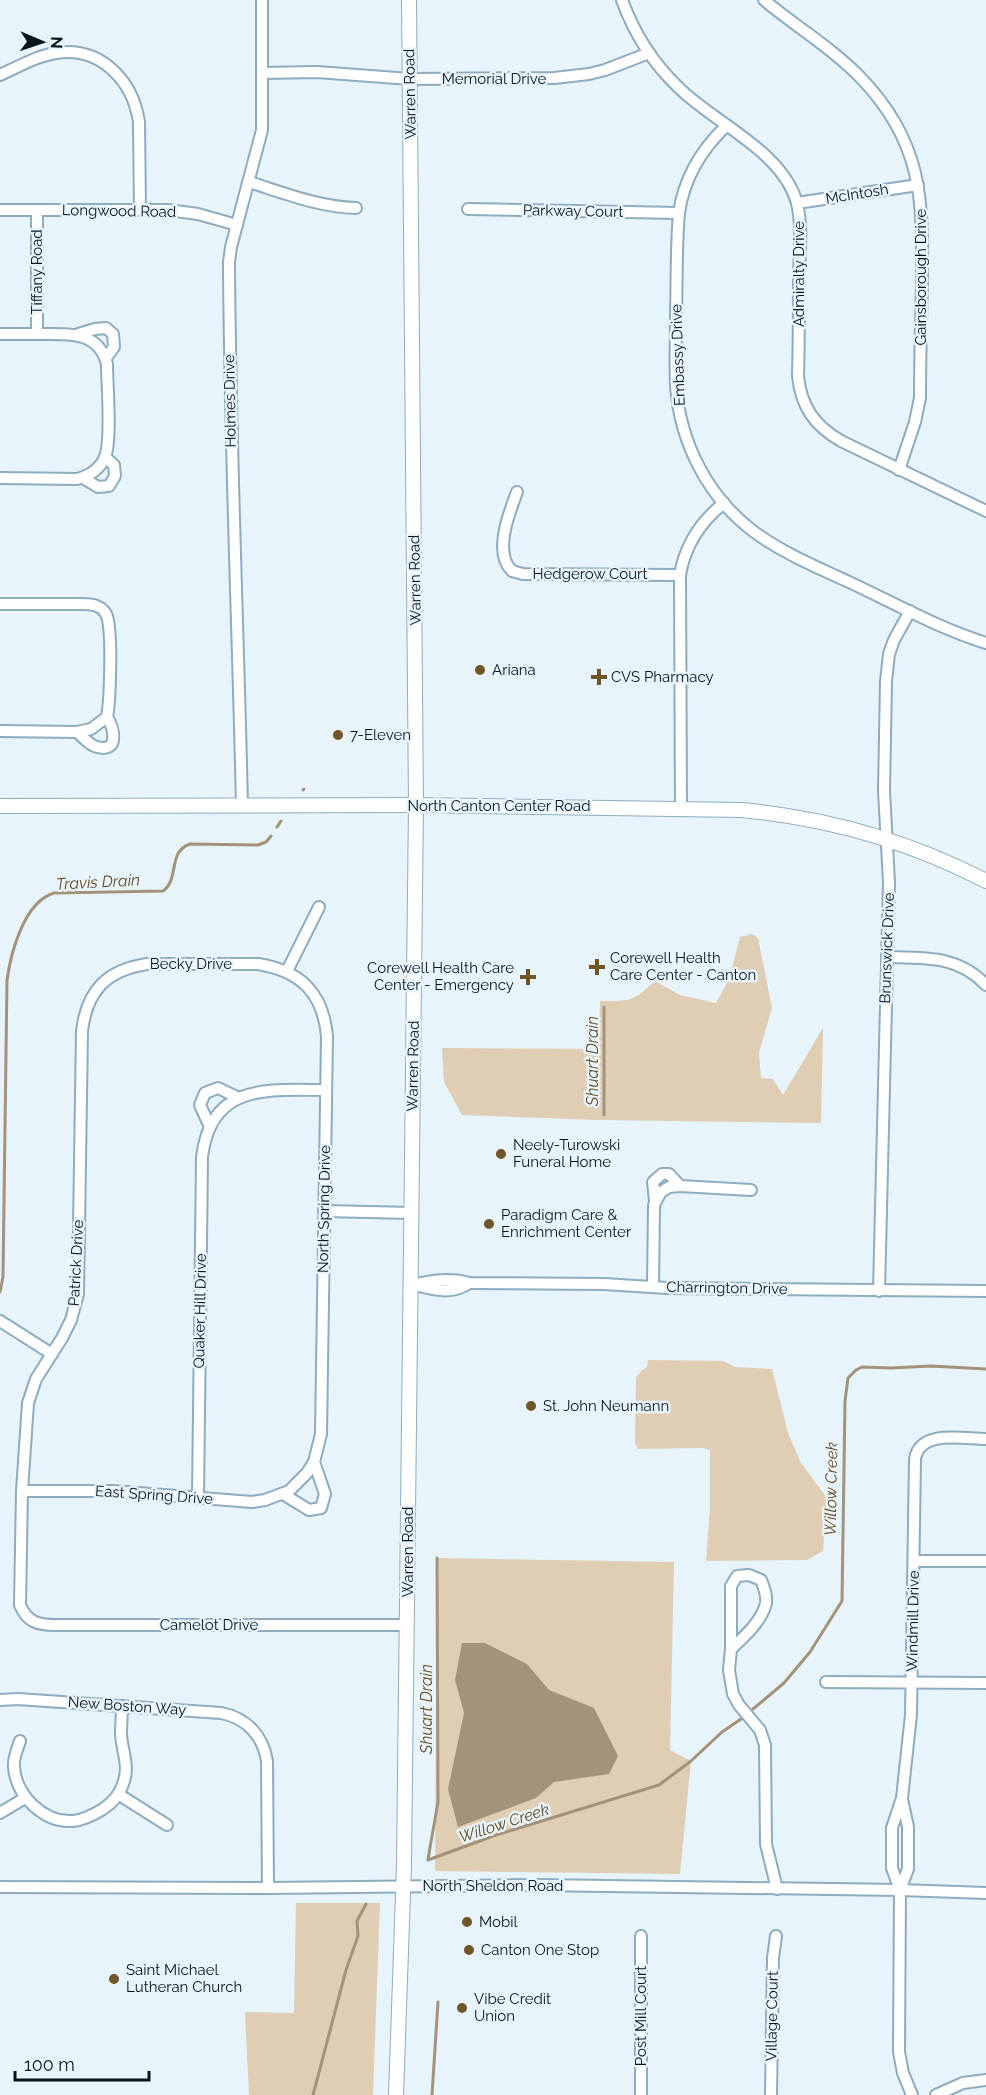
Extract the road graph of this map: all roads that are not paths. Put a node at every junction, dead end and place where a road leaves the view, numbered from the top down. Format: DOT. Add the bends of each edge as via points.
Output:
graph roads {
  1 [pos="262,0"];
  2 [pos="409,0"];
  3 [pos="622,0"];
  4 [pos="764,0"];
  5 [pos="649,53"];
  6 [pos="263,73"];
  7 [pos="0,75"];
  8 [pos="410,80"];
  9 [pos="726,126"];
  10 [pos="249,182"];
  11 [pos="918,185"];
  12 [pos="796,203"];
  13 [pos="356,208"];
  14 [pos="468,209"];
  15 [pos="0,210"];
  16 [pos="37,210"];
  17 [pos="140,210"];
  18 [pos="679,213"];
  19 [pos="237,225"];
  20 [pos="0,334"];
  21 [pos="37,334"];
  22 [pos="78,334"];
  23 [pos="106,358"];
  24 [pos="105,457"];
  25 [pos="899,470"];
  26 [pos="0,478"];
  27 [pos="83,478"];
  28 [pos="517,492"];
  29 [pos="724,503"];
  30 [pos="986,511"];
  31 [pos="680,575"];
  32 [pos="0,604"];
  33 [pos="910,611"];
  34 [pos="986,643"];
  35 [pos="106,717"];
  36 [pos="0,731"];
  37 [pos="77,732"];
  38 [pos="416,805"];
  39 [pos="0,806"];
  40 [pos="242,806"];
  41 [pos="681,808"];
  42 [pos="886,838"];
  43 [pos="986,881"];
  44 [pos="319,907"];
  45 [pos="887,957"];
  46 [pos="287,971"];
  47 [pos="100,985"];
  48 [pos="986,985"];
  49 [pos="326,1090"];
  50 [pos="239,1098"];
  51 [pos="210,1127"];
  52 [pos="751,1190"];
  53 [pos="324,1211"];
  54 [pos="412,1213"];
  55 [pos="412,1284"];
  56 [pos="653,1287"];
  57 [pos="879,1291"];
  58 [pos="986,1291"];
  59 [pos="0,1321"];
  60 [pos="52,1354"];
  61 [pos="986,1439"];
  62 [pos="315,1461"];
  63 [pos="300,1482"];
  64 [pos="22,1491"];
  65 [pos="283,1494"];
  66 [pos="198,1497"];
  67 [pos="914,1561"];
  68 [pos="986,1561"];
  69 [pos="20,1605"];
  70 [pos="407,1625"];
  71 [pos="731,1649"];
  72 [pos="826,1682"];
  73 [pos="912,1683"];
  74 [pos="986,1683"];
  75 [pos="0,1700"];
  76 [pos="122,1706"];
  77 [pos="20,1741"];
  78 [pos="118,1794"];
  79 [pos="25,1798"];
  80 [pos="902,1798"];
  81 [pos="0,1813"];
  82 [pos="167,1825"];
  83 [pos="0,1887"];
  84 [pos="403,1887"];
  85 [pos="268,1888"];
  86 [pos="777,1889"];
  87 [pos="900,1890"];
  88 [pos="986,1893"];
  89 [pos="641,1936"];
  90 [pos="776,1936"];
  91 [pos="986,2080"];
  92 [pos="396,2095"];
  93 [pos="642,2095"];
  94 [pos="771,2095"];
  95 [pos="912,2095"];
  96 [pos="936,2095"];
  1 -- 6 [label="street, Holmes Drive"];
  2 -- 8 [label="main road, Warren Road"];
  3 -- 5 [label="street, Admiralty Drive"];
  4 -- 11 [label="street, Gainsborough Drive" via="848,65 872,90 902,136"];
  5 -- 8 [label="street, Memorial Drive" via="605,70 571,77"];
  5 -- 9 [label="street, Admiralty Drive" via="679,88"];
  6 -- 8 [label="street, Memorial Drive" via="317,72"];
  6 -- 10 [label="street, Holmes Drive" via="262,130"];
  7 -- 17 [label="street" via="63,52 94,57 116,71 137,108"];
  8 -- 38 [label="main road, Warren Road"];
  9 -- 12 [label="street, Admiralty Drive" via="775,165"];
  9 -- 18 [label="street, Embassy Drive" via="694,166"];
  10 -- 13 [label="street" via="317,203"];
  10 -- 19 [label="street, Holmes Drive"];
  11 -- 12 [label="street, McIntosh"];
  11 -- 25 [label="street, Gainsborough Drive" via="923,227 920,398"];
  12 -- 25 [label="street, Admiralty Drive" via="800,228 798,376 803,401 812,418 828,433"];
  14 -- 18 [label="street, Parkway Court"];
  15 -- 16 [label="street, Longwood Road"];
  16 -- 17 [label="street, Longwood Road"];
  16 -- 21 [label="street, Tiffany Road"];
  17 -- 19 [label="street, Longwood Road" via="186,212"];
  18 -- 29 [label="street, Embassy Drive" via="678,401 693,454"];
  19 -- 40 [label="street, Holmes Drive" via="229,262 230,386"];
  20 -- 21 [label="street"];
  21 -- 22 [label="street"];
  22 -- 23 [label="street" via="97,345"];
  22 -- 23 [label="street" via="106,328 113,334 114,347"];
  23 -- 24 [label="street"];
  24 -- 27 [label="street" via="94,472"];
  24 -- 27 [label="street" via="114,465 115,476 109,486 98,487"];
  25 -- 30 [label="street, Admiralty Drive"];
  26 -- 27 [label="street"];
  28 -- 31 [label="street, Hedgerow Court" via="505,525 504,558 516,573"];
  29 -- 31 [label="street" via="694,534"];
  29 -- 33 [label="street, Embassy Drive" via="751,530 778,547"];
  31 -- 41 [label="street"];
  32 -- 35 [label="street" via="82,604 101,608 109,626"];
  33 -- 34 [label="street, Embassy Drive"];
  33 -- 42 [label="street, Brunswick Drive" via="894,640 886,672"];
  35 -- 37 [label="street" via="91,729"];
  35 -- 37 [label="street" via="114,734 107,746 92,744"];
  36 -- 37 [label="street"];
  38 -- 40 [label="main road, North Canton Center Road"];
  38 -- 41 [label="main road, North Canton Center Road"];
  38 -- 54 [label="main road, Warren Road"];
  39 -- 40 [label="main road, North Canton Center Road"];
  41 -- 42 [label="main road, North Canton Center Road" via="790,815"];
  42 -- 43 [label="main road, North Canton Center Road"];
  42 -- 45 [label="street, Brunswick Drive"];
  44 -- 46 [label="street"];
  45 -- 48 [label="street" via="943,959 967,969"];
  45 -- 57 [label="street, Brunswick Drive"];
  46 -- 47 [label="street, Becky Drive" via="258,964 147,964 120,970"];
  46 -- 49 [label="street, North Spring Drive" via="309,988 323,1013 327,1036"];
  47 -- 60 [label="street, Patrick Drive" via="90,998 82,1030 78,1294 71,1320"];
  49 -- 50 [label="street, Quaker Hill Drive" via="264,1090"];
  49 -- 53 [label="street, North Spring Drive"];
  50 -- 51 [label="street, Quaker Hill Drive"];
  50 -- 51 [label="street" via="218,1088 205,1093 200,1105"];
  51 -- 66 [label="street, Quaker Hill Drive" via="202,1157"];
  52 -- 56 [label="street" via="680,1186 666,1189 655,1201"];
  53 -- 54 [label="street"];
  53 -- 62 [label="street, North Spring Drive" via="321,1434"];
  54 -- 55 [label="main road, Warren Road"];
  55 -- 56 [label="street, Charrington Drive" via="460,1280"];
  55 -- 70 [label="main road, Warren Road"];
  56 -- 57 [label="street, Charrington Drive"];
  57 -- 58 [label="street, Charrington Drive"];
  59 -- 60 [label="street"];
  60 -- 64 [label="street, Patrick Drive" via="36,1379 28,1403"];
  61 -- 67 [label="street, Windmill Drive" via="931,1439 916,1452"];
  62 -- 63 [label="street, North Spring Drive"];
  62 -- 65 [label="street, North Spring Drive" via="325,1494 321,1508 309,1510"];
  63 -- 65 [label="street, East Spring Drive"];
  64 -- 66 [label="street, East Spring Drive" via="113,1491"];
  64 -- 69 [label="street, Patrick Drive"];
  65 -- 66 [label="street, East Spring Drive" via="252,1502"];
  67 -- 68 [label="street"];
  67 -- 73 [label="street, Windmill Drive"];
  69 -- 70 [label="street, Camelot Drive" via="31,1621 55,1625"];
  70 -- 84 [label="main road, Warren Road"];
  71 -- 71 [label="street" via="731,1586 737,1576 748,1575 761,1580 766,1603"];
  71 -- 86 [label="street" via="733,1694 760,1730 765,1745 766,1844"];
  72 -- 73 [label="street"];
  73 -- 74 [label="street"];
  73 -- 80 [label="street, Windmill Drive"];
  75 -- 76 [label="street, New Boston Way"];
  76 -- 78 [label="street" via="126,1773"];
  76 -- 85 [label="street, New Boston Way" via="221,1713 251,1727 262,1743 267,1761"];
  77 -- 79 [label="street" via="15,1755 15,1778"];
  78 -- 79 [label="street" via="95,1814 73,1821 49,1816"];
  78 -- 82 [label="street"];
  79 -- 81 [label="street"];
  80 -- 87 [label="street, Windmill Drive" via="908,1827 909,1869"];
  80 -- 87 [label="street, Windmill Drive" via="892,1828 892,1868"];
  83 -- 85 [label="street, North Sheldon Road"];
  84 -- 85 [label="street, North Sheldon Road"];
  84 -- 86 [label="street, North Sheldon Road"];
  84 -- 92 [label="main road, Warren Road"];
  86 -- 87 [label="street, North Sheldon Road"];
  87 -- 88 [label="street, North Sheldon Road"];
  87 -- 95 [label="street, Windmill Drive" via="899,2052"];
  89 -- 93 [label="street, Post Mill Court"];
  90 -- 94 [label="street, Village Court"];
  91 -- 96 [label="street"];
}
